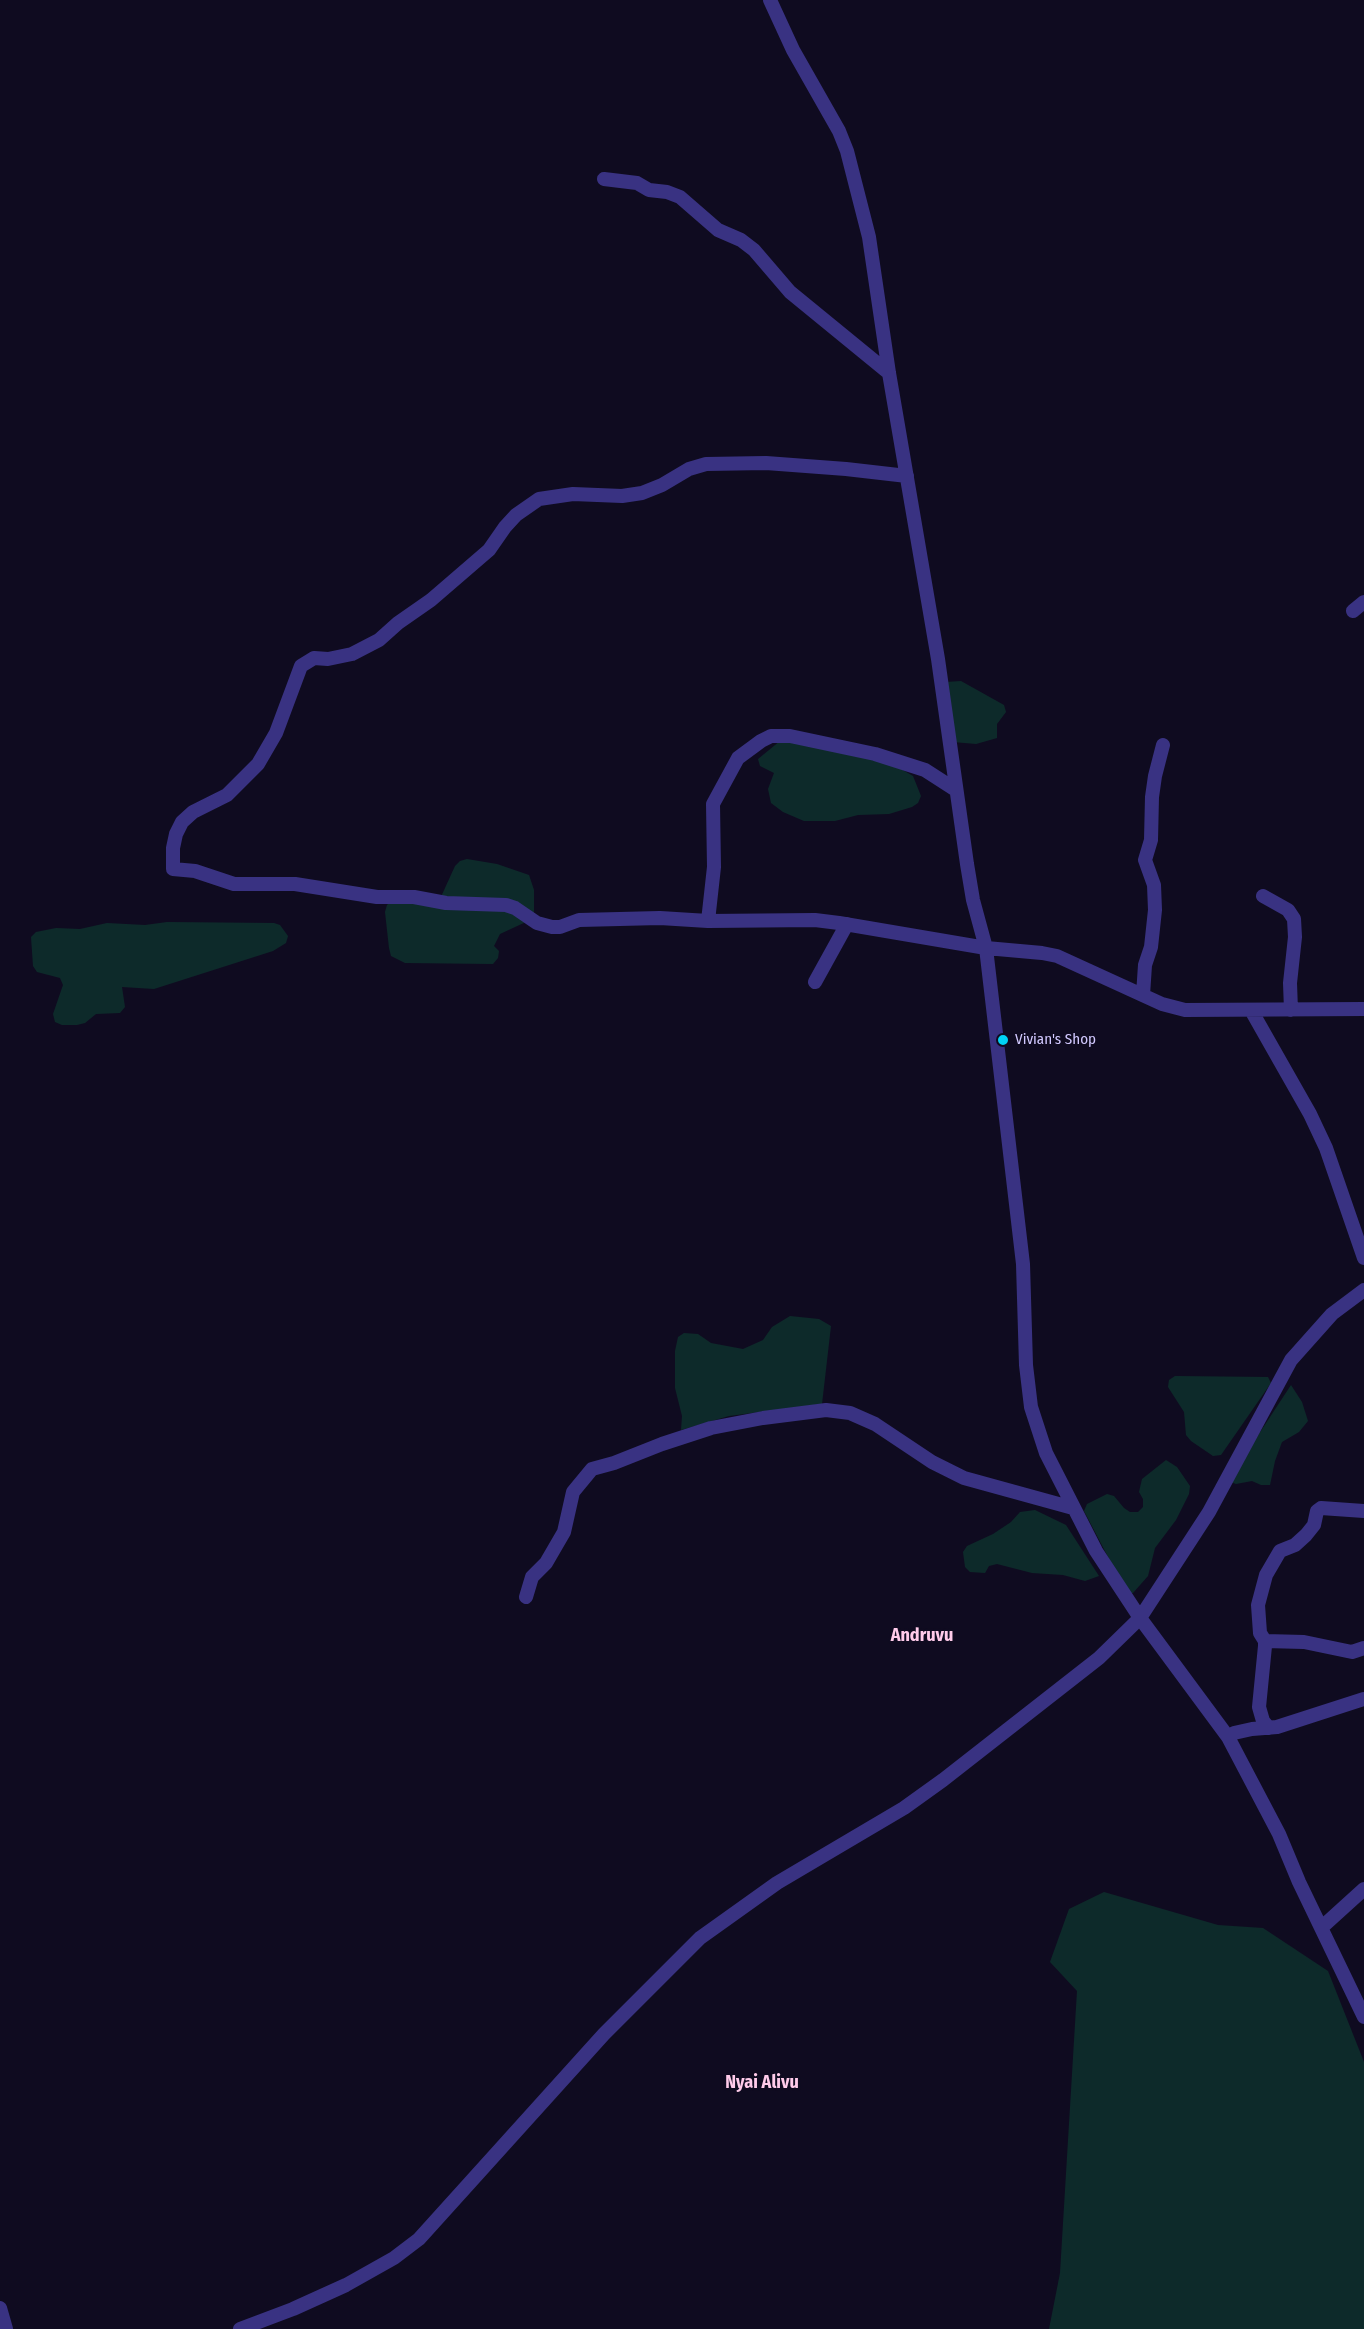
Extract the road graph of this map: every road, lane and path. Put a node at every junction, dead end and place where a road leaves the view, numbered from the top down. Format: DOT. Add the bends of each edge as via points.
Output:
graph roads {
  1 [pos="770,0"];
  2 [pos="604,179"];
  3 [pos="889,373"];
  4 [pos="908,477"];
  5 [pos="1163,746"];
  6 [pos="956,790"];
  7 [pos="1263,896"];
  8 [pos="708,921"];
  9 [pos="847,924"];
  10 [pos="986,948"];
  11 [pos="815,982"];
  12 [pos="1143,995"];
  13 [pos="1364,1009"];
  14 [pos="1251,1010"];
  15 [pos="1291,1010"];
  16 [pos="1364,1257"];
  17 [pos="1364,1290"];
  18 [pos="1073,1508"];
  19 [pos="1364,1511"];
  20 [pos="526,1597"];
  21 [pos="1140,1618"];
  22 [pos="1265,1641"];
  23 [pos="1364,1648"];
  24 [pos="1364,1699"];
  25 [pos="1269,1728"];
  26 [pos="1228,1737"];
  27 [pos="1364,1889"];
  28 [pos="1321,1928"];
  29 [pos="1364,2017"];
  30 [pos="0,2308"];
  31 [pos="6,2329"];
  32 [pos="240,2329"];
  1 -- 3 [label="street" via="847,151 869,237"];
  2 -- 3 [label="street" via="637,183 680,197 718,230 754,250 790,292"];
  3 -- 4 [label="street"];
  4 -- 6 [label="street"];
  4 -- 8 [label="street" via="774,463 706,464 642,493 573,494 539,499 504,527 489,550 379,640 352,654 314,658 301,666 276,734 258,764 227,795 182,822 173,848 173,869 195,871 234,884 288,884 377,897 499,904 515,908 537,924 552,927 579,920"];
  5 -- 12 [label="street" via="1155,776 1151,840 1145,860 1154,885 1155,910"];
  6 -- 8 [label="street" via="926,770 875,754 790,736 771,736 761,741 738,759 713,804 714,867"];
  6 -- 10 [label="street" via="973,900"];
  7 -- 15 [label="street" via="1288,910 1294,919"];
  8 -- 9 [label="street" via="815,920"];
  9 -- 10 [label="street"];
  9 -- 11 [label="street"];
  10 -- 12 [label="street" via="1056,956"];
  10 -- 18 [label="street" via="1023,1263 1027,1387 1046,1453"];
  12 -- 14 [label="street" via="1185,1010"];
  13 -- 15 [label="street"];
  14 -- 15 [label="street"];
  14 -- 16 [label="street" via="1326,1148"];
  17 -- 21 [label="street" via="1332,1314 1291,1360 1209,1512"];
  18 -- 20 [label="street" via="964,1478 850,1413 826,1410 763,1418 711,1428 592,1469 573,1492 564,1532 546,1563 532,1577"];
  18 -- 21 [label="street"];
  19 -- 22 [label="street" via="1321,1508 1306,1535 1280,1551 1266,1575 1258,1605"];
  21 -- 26 [label="street"];
  21 -- 32 [label="street" via="1099,1658 943,1780 777,1883 700,1938 604,2034 419,2239 346,2285"];
  22 -- 23 [label="street" via="1304,1642 1352,1652"];
  22 -- 25 [label="street" via="1259,1707"];
  24 -- 25 [label="street"];
  25 -- 26 [label="street"];
  26 -- 28 [label="street"];
  27 -- 28 [label="street"];
  28 -- 29 [label="street"];
  30 -- 31 [label="street"];
}
